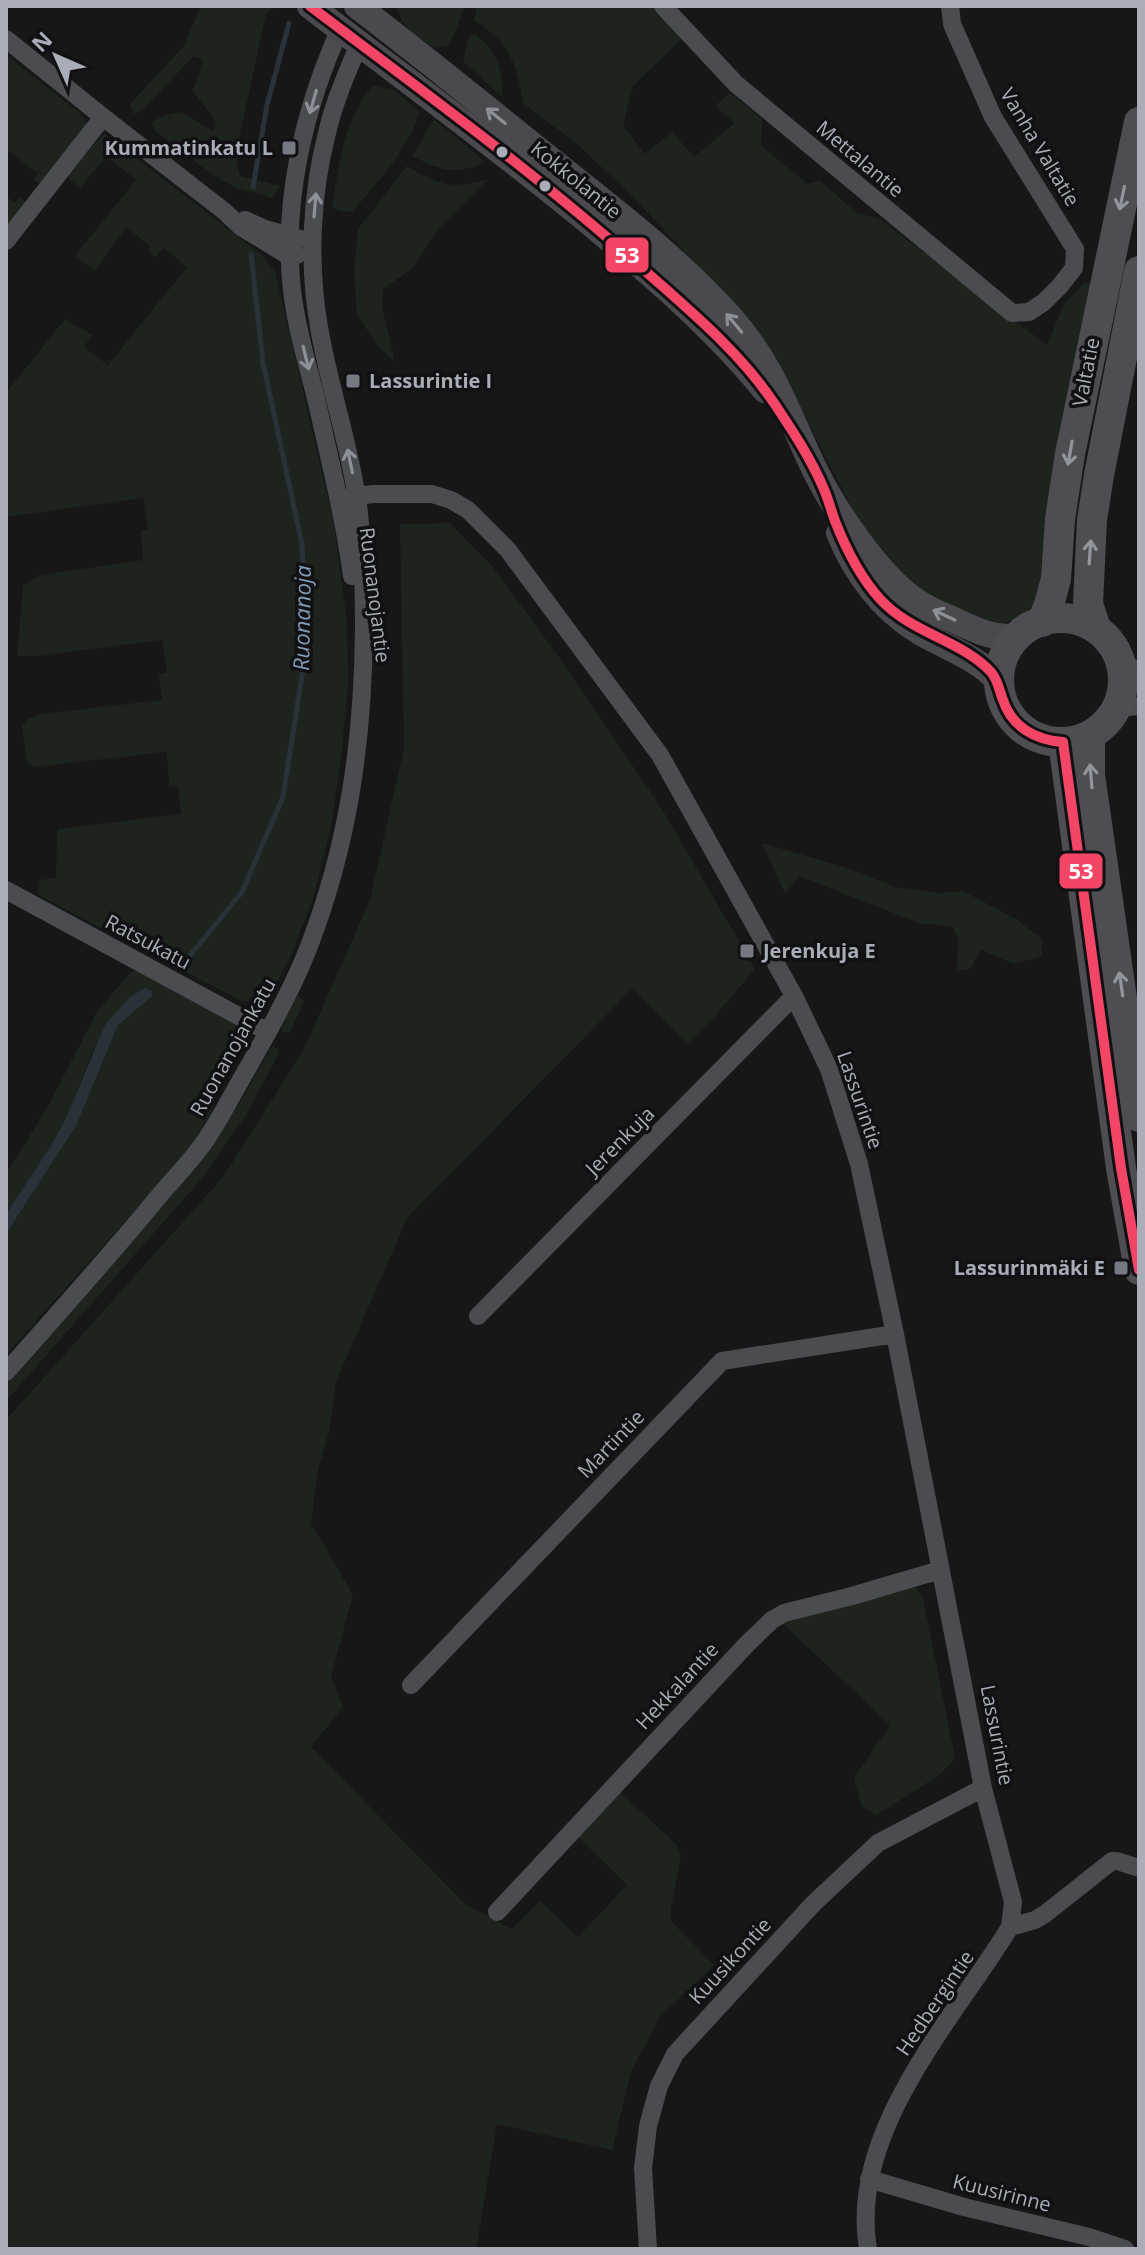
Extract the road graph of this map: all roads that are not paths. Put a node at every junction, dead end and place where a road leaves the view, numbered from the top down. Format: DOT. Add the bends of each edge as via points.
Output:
graph roads {
  1 [pos="310,6"];
  2 [pos="357,6"];
  3 [pos="663,6"];
  4 [pos="950,6"];
  5 [pos="349,36"];
  6 [pos="6,39"];
  7 [pos="103,117"];
  8 [pos="1139,122"];
  9 [pos="224,211"];
  10 [pos="290,236"];
  11 [pos="6,241"];
  12 [pos="312,248"];
  13 [pos="289,256"];
  14 [pos="1139,271"];
  15 [pos="1044,302"];
  16 [pos="812,464"];
  17 [pos="824,487"];
  18 [pos="348,497"];
  19 [pos="1096,628"];
  20 [pos="1030,630"];
  21 [pos="1130,668"];
  22 [pos="363,678"];
  23 [pos="999,681"];
  24 [pos="1128,707"];
  25 [pos="1077,739"];
  26 [pos="6,890"];
  27 [pos="794,996"];
  28 [pos="268,1032"];
  29 [pos="1139,1117"];
  30 [pos="1139,1270"];
  31 [pos="478,1316"];
  32 [pos="895,1334"];
  33 [pos="6,1372"];
  34 [pos="940,1570"];
  35 [pos="411,1685"];
  36 [pos="983,1788"];
  37 [pos="1139,1868"];
  38 [pos="497,1912"];
  39 [pos="1010,1927"];
  40 [pos="869,2179"];
  41 [pos="648,2249"];
  42 [pos="868,2249"];
  43 [pos="1125,2249"];
  1 -- 5 [label="main road, Kokkolantie"];
  16 -- 2 [label="main road, Kokkolantie, one-way" via="755,348 697,283 651,240"];
  3 -- 15 [label="street, Mettalantie" via="736,84 1012,313 1029,312"];
  4 -- 15 [label="street, Vanha Valtatie" via="952,24 993,117 1075,249 1074,268"];
  5 -- 10 [label="street, Ruonanojantie, one-way" via="323,67 307,121"];
  12 -- 5 [label="street, Ruonanojantie, one-way" via="326,133"];
  5 -- 16 [label="main road, Kokkolantie" via="633,258 739,358"];
  6 -- 7 [label="street"];
  7 -- 9 [label="street"];
  7 -- 11 [label="street"];
  8 -- 20 [label="highway, Valtatie, one-way" via="1070,454 1056,579 1049,605"];
  9 -- 10 [label="street"];
  9 -- 13 [label="street"];
  10 -- 12 [label="street"];
  10 -- 13 [label="street, Ruonanojantie"];
  12 -- 13 [label="street"];
  18 -- 12 [label="street, Ruonanojantie, one-way" via="352,464 318,327"];
  13 -- 18 [label="street, Ruonanojantie, one-way" via="300,336"];
  19 -- 14 [label="highway, Valtatie, one-way" via="1088,604 1092,520"];
  16 -- 17 [label="main road, Kokkolantie"];
  20 -- 17 [label="main road, Kokkolantie, one-way" via="1000,638 916,601 886,574"];
  17 -- 23 [label="main road, Kokkolantie" via="841,538 883,603"];
  18 -- 22 [label="street, Ruonanojantie" via="364,584"];
  18 -- 27 [label="street, Lassurintie" via="432,494 451,500 508,550 660,755"];
  19 -- 20 [label="highway" via="1056,619"];
  19 -- 21 [label="highway"];
  20 -- 23 [label="highway" via="1002,660"];
  21 -- 24 [label="highway" via="1123,689"];
  22 -- 28 [label="street, Ruonanojankatu" via="353,789 337,861 309,946"];
  23 -- 25 [label="highway" via="1014,721 1030,734 1050,742"];
  24 -- 25 [label="highway"];
  29 -- 25 [label="highway, one-way" via="1090,775"];
  25 -- 30 [label="highway" via="1121,1168"];
  26 -- 28 [label="street, Ratsukatu"];
  27 -- 31 [label="street, Jerenkuja"];
  27 -- 32 [label="street, Lassurintie" via="829,1069 850,1132"];
  28 -- 33 [label="street, Ruonanojankatu" via="209,1136"];
  32 -- 34 [label="street, Lassurintie"];
  32 -- 35 [label="street, Martintie" via="722,1361"];
  34 -- 36 [label="street, Lassurintie"];
  34 -- 38 [label="street, Hekkalantie" via="772,1620"];
  36 -- 39 [label="street, Lassurintie" via="1013,1902"];
  36 -- 41 [label="street, Kuusikontie" via="878,1843 813,1904 675,2054 648,2126 643,2168"];
  37 -- 39 [label="street" via="1112,1861 1045,1914"];
  39 -- 40 [label="street, Hedbergintie" via="922,2058 891,2118"];
  40 -- 42 [label="street, Hedbergintie" via="864,2206"];
  40 -- 43 [label="street, Kuusirinne"];
}
